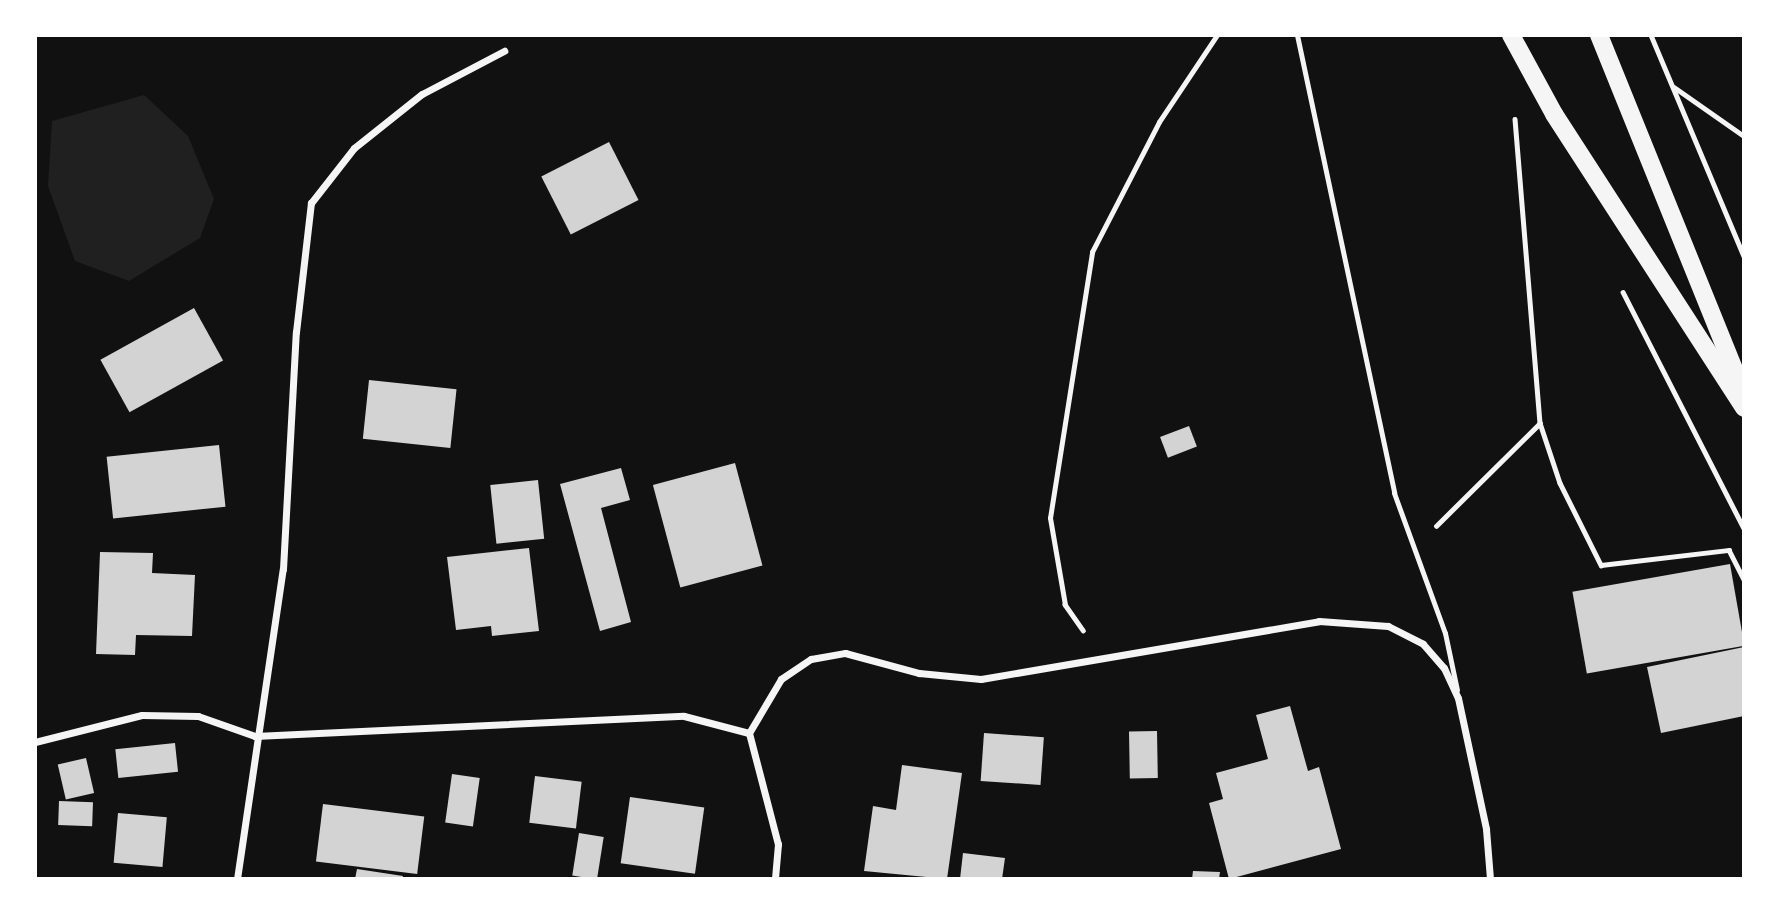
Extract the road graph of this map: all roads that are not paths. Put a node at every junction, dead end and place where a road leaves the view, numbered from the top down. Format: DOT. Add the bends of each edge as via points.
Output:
graph roads {
  1 [pos="1297,35"];
  2 [pos="1511,35"];
  3 [pos="1599,35"];
  4 [pos="504,51"];
  5 [pos="1744,393"];
  6 [pos="1744,408"];
  7 [pos="1458,698"];
  8 [pos="749,733"];
  9 [pos="256,736"];
  10 [pos="35,742"];
  11 [pos="237,879"];
  12 [pos="775,879"];
  13 [pos="1490,879"];
  1 -- 7 [label="lane" via="1394,493 1445,633"];
  2 -- 6 [label="main road"];
  3 -- 5 [label="main road"];
  4 -- 9 [label="street" via="422,94 354,148 311,203 296,332 283,569 272,660"];
  7 -- 8 [label="street" via="1444,668 1423,644 1388,626 1319,621 981,679 919,673 845,653 811,659 781,678"];
  7 -- 13 [label="street" via="1486,829"];
  8 -- 9 [label="street" via="684,716"];
  8 -- 12 [label="street" via="778,844"];
  9 -- 10 [label="street" via="198,716 142,715"];
  9 -- 11 [label="street"];
}
